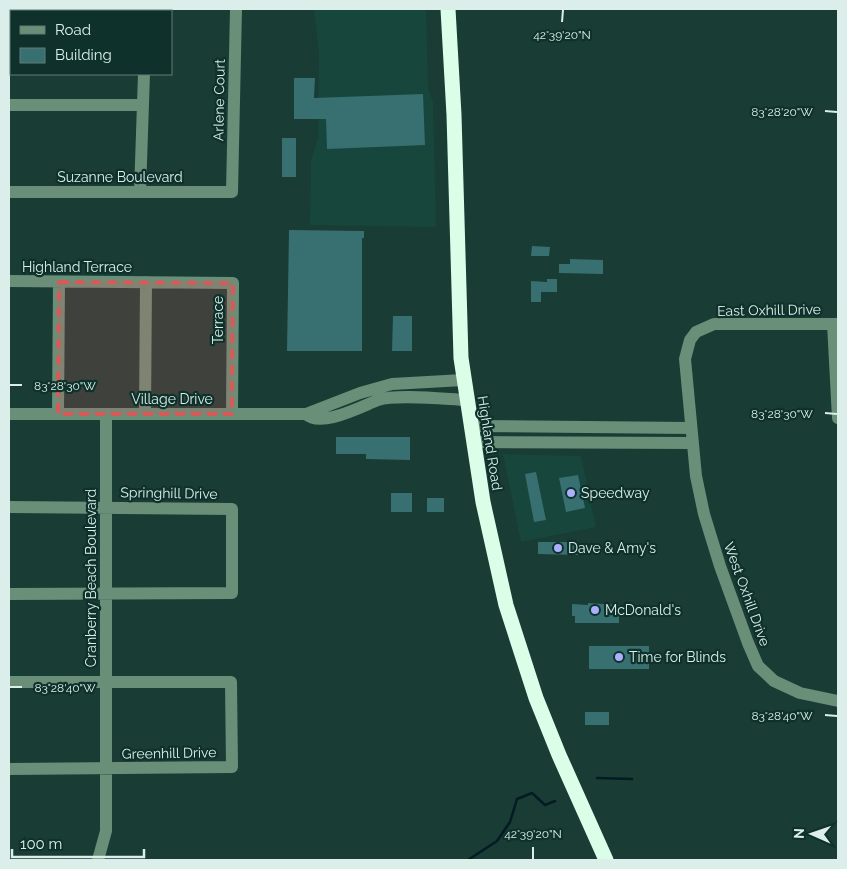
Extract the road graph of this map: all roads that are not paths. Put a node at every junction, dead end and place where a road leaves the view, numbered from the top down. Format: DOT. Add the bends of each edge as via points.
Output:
graph roads {
  1 [pos="236,9"];
  2 [pos="448,9"];
  3 [pos="144,75"];
  4 [pos="9,105"];
  5 [pos="143,105"];
  6 [pos="9,192"];
  7 [pos="140,192"];
  8 [pos="232,192"];
  9 [pos="9,281"];
  10 [pos="59,282"];
  11 [pos="146,282"];
  12 [pos="836,324"];
  13 [pos="463,380"];
  14 [pos="466,400"];
  15 [pos="9,414"];
  16 [pos="58,414"];
  17 [pos="106,414"];
  18 [pos="146,414"];
  19 [pos="232,414"];
  20 [pos="306,414"];
  21 [pos="838,418"];
  22 [pos="470,426"];
  23 [pos="550,427"];
  24 [pos="589,427"];
  25 [pos="690,428"];
  26 [pos="551,441"];
  27 [pos="472,442"];
  28 [pos="590,443"];
  29 [pos="692,443"];
  30 [pos="9,507"];
  31 [pos="106,507"];
  32 [pos="9,594"];
  33 [pos="106,594"];
  34 [pos="9,682"];
  35 [pos="106,682"];
  36 [pos="838,701"];
  37 [pos="106,768"];
  38 [pos="9,769"];
  39 [pos="98,860"];
  40 [pos="606,860"];
  1 -- 8 [label="street, Arlene Court"];
  2 -- 13 [label="highway, Highland Road"];
  3 -- 5 [label="street"];
  4 -- 5 [label="street"];
  5 -- 7 [label="street"];
  6 -- 7 [label="street, Suzanne Boulevard"];
  7 -- 8 [label="street, Suzanne Boulevard"];
  9 -- 10 [label="street, Highland Terrace"];
  10 -- 11 [label="street, Highland Terrace"];
  10 -- 16 [label="street"];
  11 -- 18 [label="street"];
  11 -- 19 [label="street, Terrace" via="233,283"];
  12 -- 21 [label="street"];
  12 -- 25 [label="street, East Oxhill Drive" via="714,324 696,332 690,340 685,359"];
  13 -- 14 [label="highway, Highland Road"];
  13 -- 20 [label="street, Village Drive" via="392,384"];
  14 -- 20 [label="street, Village Drive" via="380,399 326,419 310,418"];
  14 -- 22 [label="highway, Highland Road"];
  15 -- 16 [label="street, Village Drive"];
  16 -- 17 [label="street, Village Drive"];
  17 -- 18 [label="street, Village Drive"];
  17 -- 31 [label="street, Cranberry Beach Boulevard"];
  18 -- 19 [label="street, Village Drive"];
  19 -- 20 [label="street, Village Drive"];
  22 -- 23 [label="street"];
  22 -- 27 [label="highway, Highland Road"];
  23 -- 24 [label="street"];
  23 -- 26 [label="street"];
  24 -- 25 [label="street"];
  24 -- 28 [label="street"];
  25 -- 29 [label="street, East Oxhill Drive"];
  26 -- 27 [label="street"];
  26 -- 28 [label="street"];
  27 -- 40 [label="highway, Highland Road" via="511,624 548,728"];
  28 -- 29 [label="street"];
  29 -- 36 [label="street, West Oxhill Drive" via="704,514 758,666 774,681 800,693"];
  30 -- 31 [label="street"];
  31 -- 33 [label="street, Cranberry Beach Boulevard"];
  31 -- 33 [label="street, Springhill Drive" via="232,509 232,593"];
  32 -- 33 [label="street"];
  33 -- 35 [label="street, Cranberry Beach Boulevard"];
  34 -- 35 [label="street"];
  35 -- 37 [label="street, Cranberry Beach Boulevard"];
  35 -- 37 [label="street, Greenhill Drive" via="231,682 232,767"];
  37 -- 38 [label="street"];
  37 -- 39 [label="street, Cranberry Beach Boulevard" via="106,831"];
}
